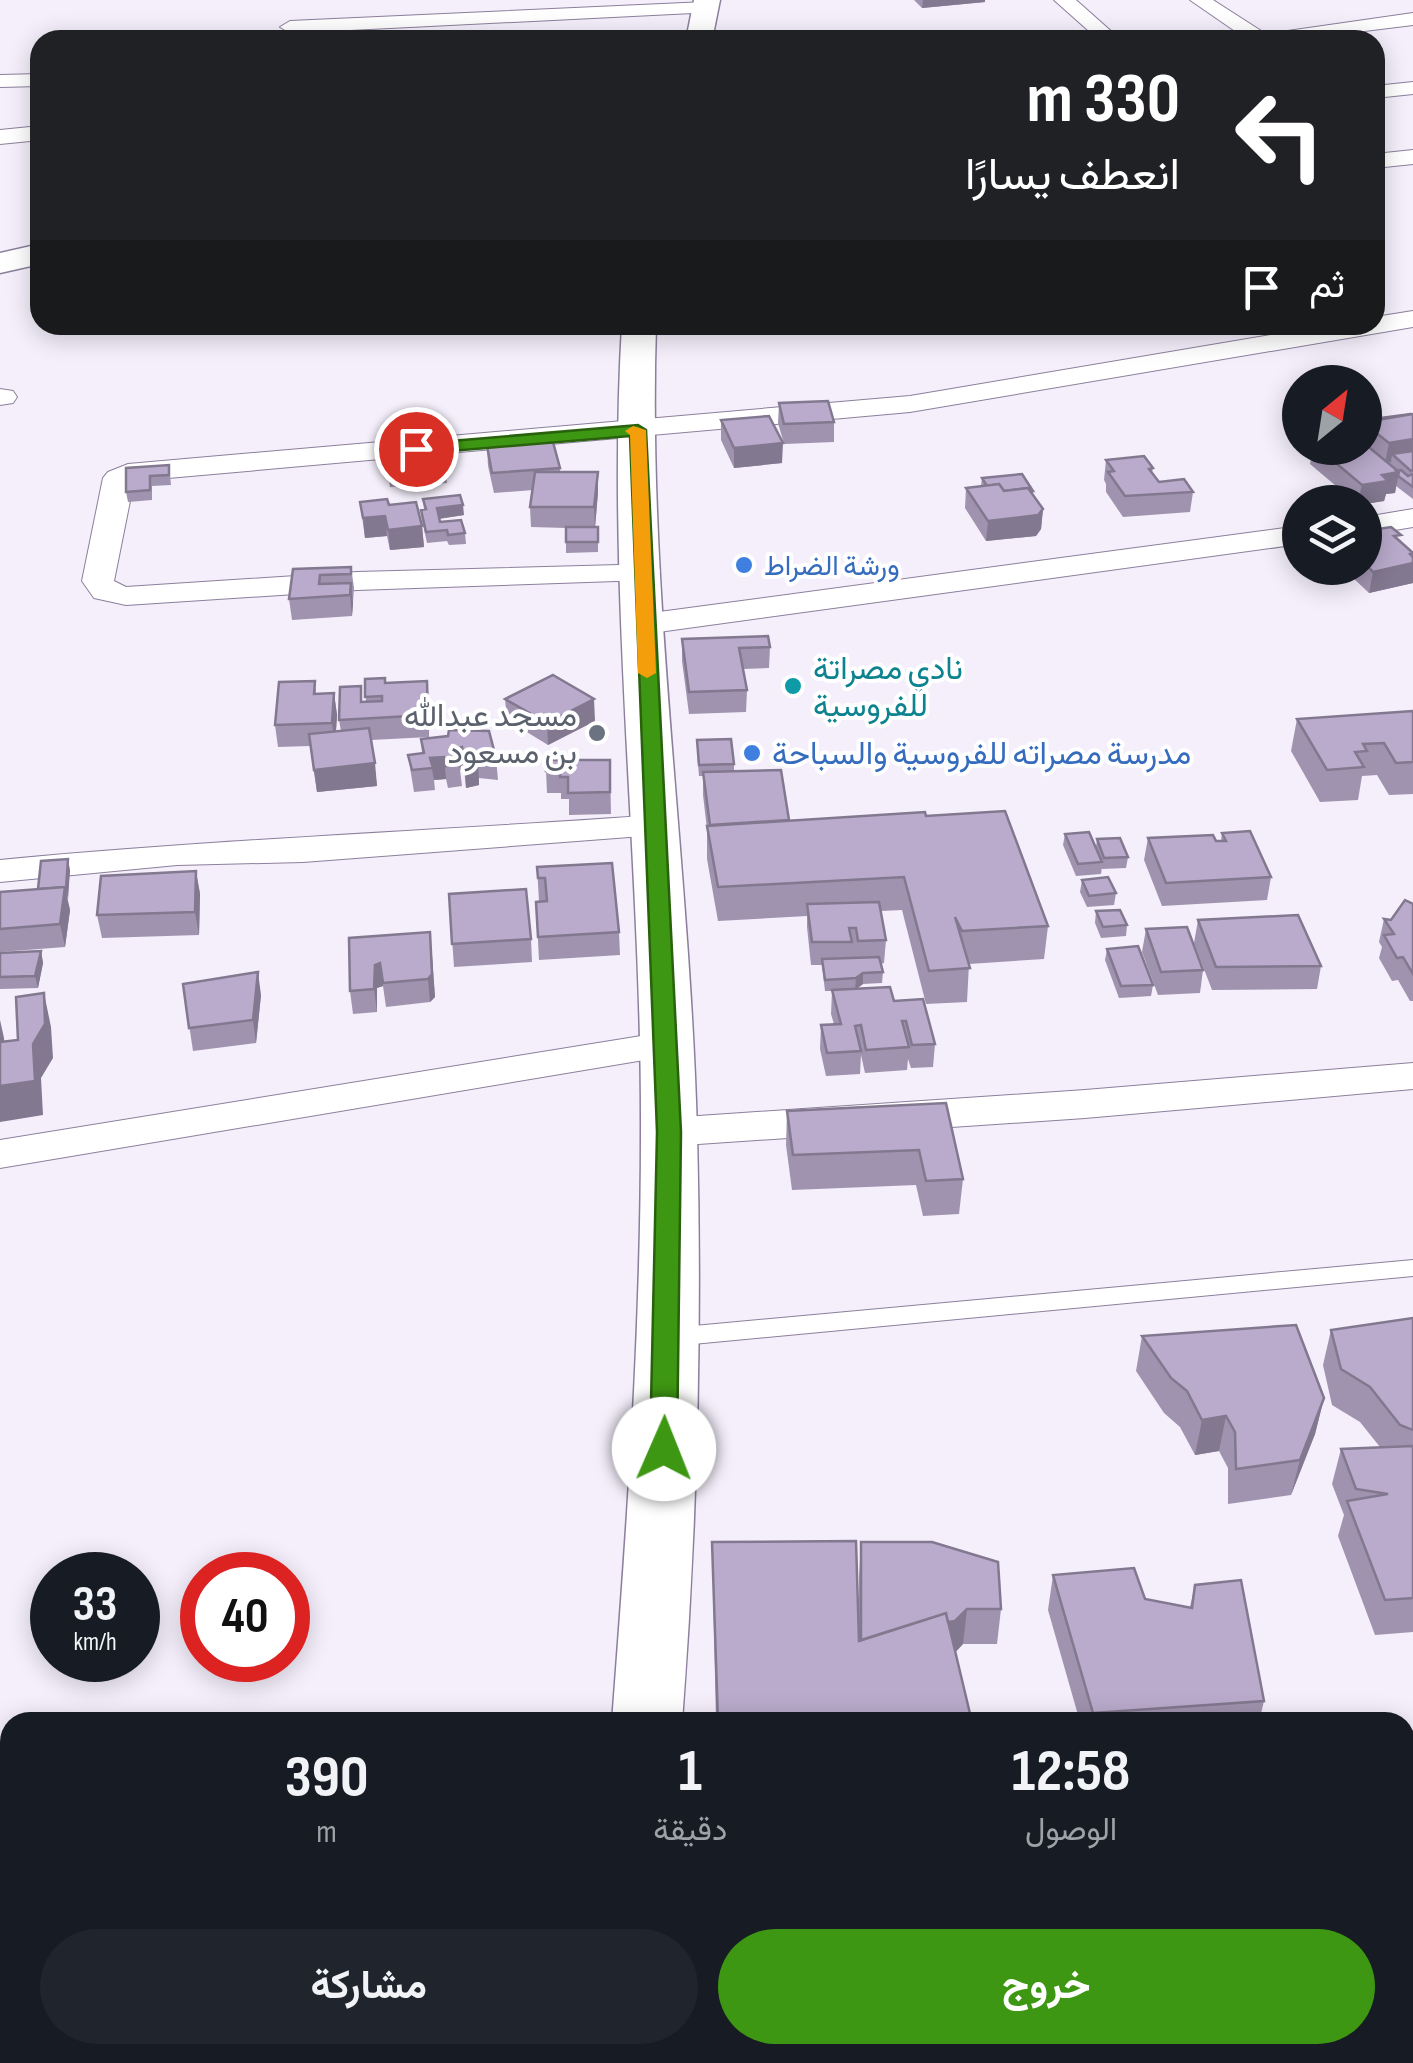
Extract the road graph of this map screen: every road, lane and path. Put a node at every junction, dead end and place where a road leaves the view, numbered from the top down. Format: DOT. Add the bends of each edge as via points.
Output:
graph roads {
  1 [pos="1064,0"];
  2 [pos="1200,0"];
  3 [pos="1384,2"];
  4 [pos="706,4"];
  5 [pos="1411,20"];
  6 [pos="290,27"];
  7 [pos="701,30"];
  8 [pos="1099,30"];
  9 [pos="1247,30"];
  10 [pos="1316,30"];
  11 [pos="30,80"];
  12 [pos="0,81"];
  13 [pos="1413,88"];
  14 [pos="1385,91"];
  15 [pos="30,134"];
  16 [pos="0,137"];
  17 [pos="1413,157"];
  18 [pos="1385,161"];
  19 [pos="30,256"];
  20 [pos="0,264"];
  21 [pos="1413,319"];
  22 [pos="1385,323"];
  23 [pos="640,335"];
  24 [pos="1316,335"];
  25 [pos="638,430"];
  26 [pos="1413,518"];
  27 [pos="1382,523"];
  28 [pos="1282,537"];
  29 [pos="645,571"];
  30 [pos="644,624"];
  31 [pos="656,826"];
  32 [pos="0,871"];
  33 [pos="666,1045"];
  34 [pos="1413,1076"];
  35 [pos="669,1132"];
  36 [pos="0,1154"];
  37 [pos="1413,1268"];
  38 [pos="666,1338"];
  39 [pos="648,1712"];
  1 -- 8 [label="street"];
  2 -- 9 [label="street"];
  3 -- 5 [label="street"];
  4 -- 6 [label="street"];
  4 -- 7 [label="street"];
  5 -- 10 [label="street"];
  11 -- 12 [label="street"];
  13 -- 14 [label="street"];
  15 -- 16 [label="street"];
  17 -- 18 [label="street"];
  19 -- 20 [label="street"];
  21 -- 22 [label="street"];
  23 -- 25 [label="street"];
  24 -- 25 [label="street" via="910,404"];
  25 -- 29 [label="street"];
  25 -- 29 [label="street" via="128,473 118,478 98,581 105,591 126,596"];
  26 -- 27 [label="street"];
  28 -- 30 [label="street"];
  29 -- 30 [label="street"];
  30 -- 31 [label="street"];
  31 -- 32 [label="street"];
  31 -- 33 [label="street"];
  33 -- 35 [label="street"];
  33 -- 36 [label="street"];
  34 -- 35 [label="street"];
  35 -- 38 [label="street"];
  37 -- 38 [label="lane"];
  38 -- 39 [label="street"];
}
